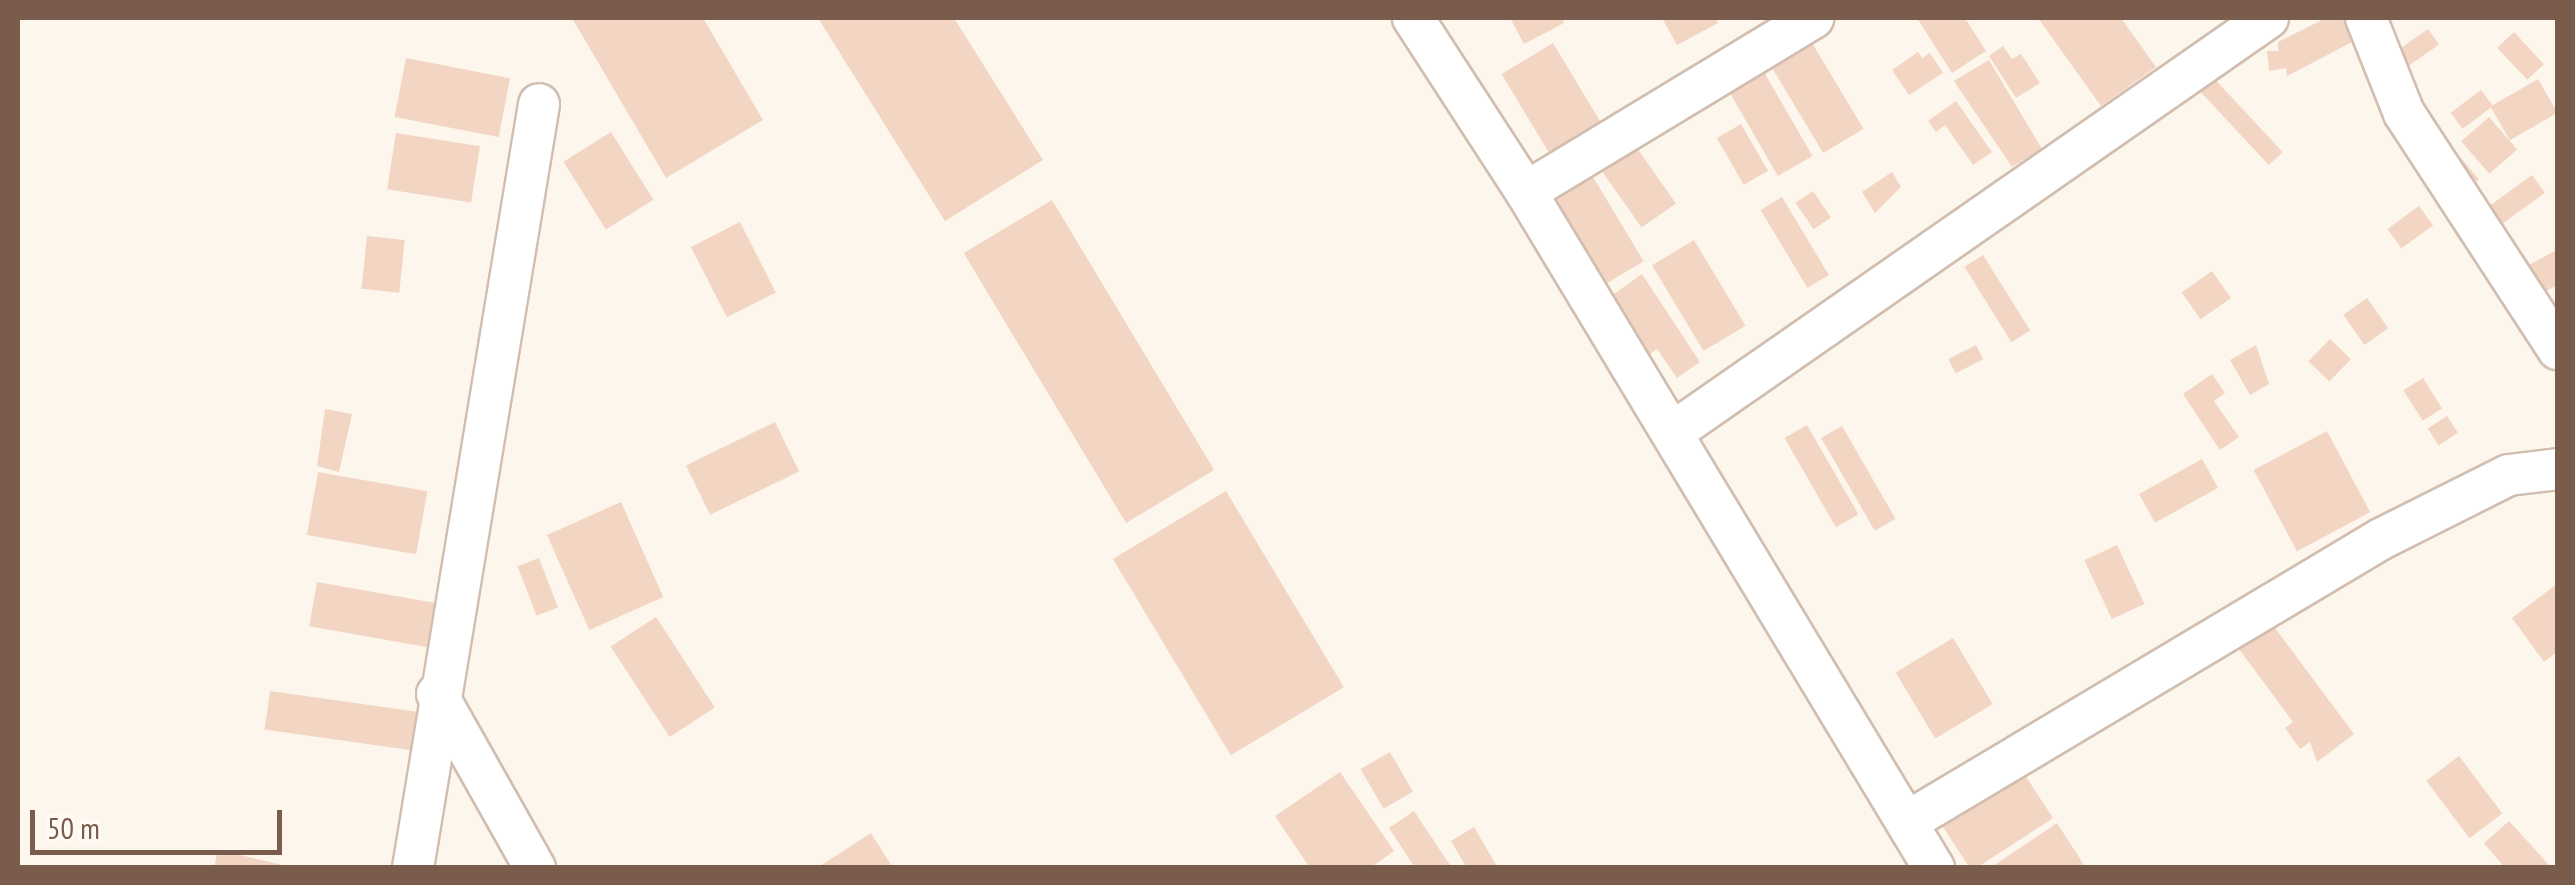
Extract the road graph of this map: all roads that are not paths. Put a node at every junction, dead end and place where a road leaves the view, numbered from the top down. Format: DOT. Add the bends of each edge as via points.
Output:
graph roads {
  1 [pos="1413,18"];
  2 [pos="1813,18"];
  3 [pos="2268,18"];
  4 [pos="2366,18"];
  5 [pos="540,104"];
  6 [pos="1526,192"];
  7 [pos="2558,349"];
  8 [pos="1673,432"];
  9 [pos="2558,469"];
  10 [pos="438,694"];
  11 [pos="1907,822"];
  12 [pos="413,868"];
  13 [pos="535,868"];
  14 [pos="1934,868"];
  1 -- 6 [label="street"];
  2 -- 6 [label="street"];
  3 -- 8 [label="street"];
  4 -- 7 [label="street" via="2404,113"];
  5 -- 10 [label="street"];
  6 -- 8 [label="street"];
  8 -- 11 [label="street"];
  9 -- 11 [label="street" via="2509,474 2380,539"];
  10 -- 12 [label="street"];
  10 -- 13 [label="street"];
  11 -- 14 [label="street"];
}
